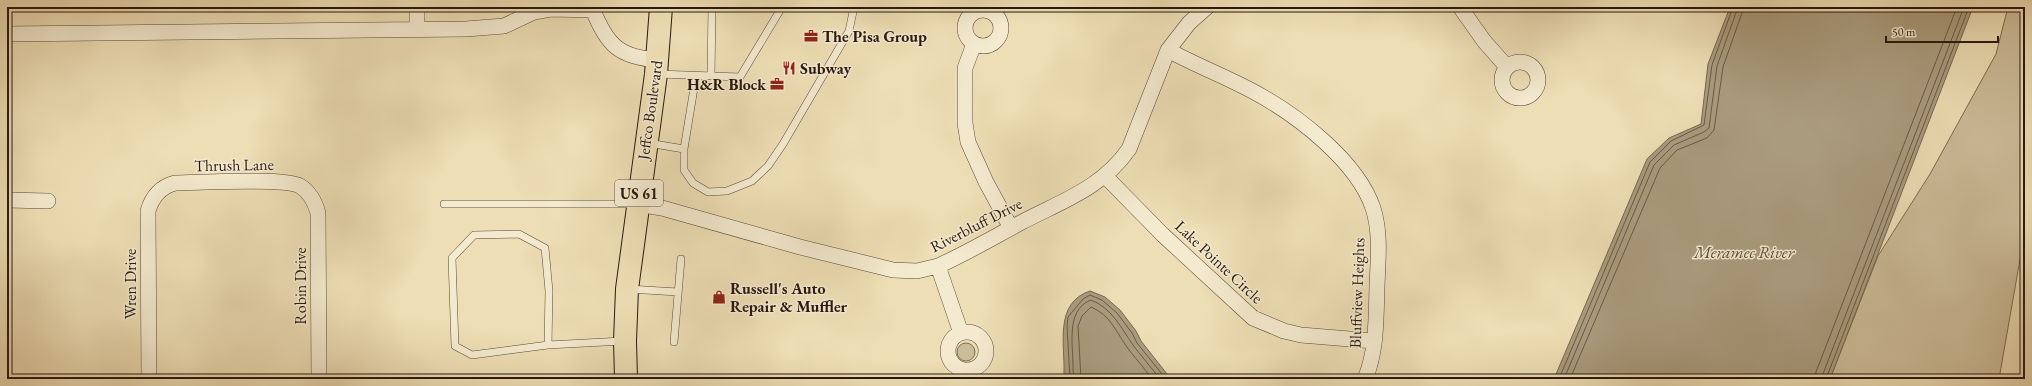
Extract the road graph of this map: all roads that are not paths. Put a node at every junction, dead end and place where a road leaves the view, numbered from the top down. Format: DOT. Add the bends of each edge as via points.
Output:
graph roads {
  1 [pos="417,7"];
  2 [pos="661,7"];
  3 [pos="712,7"];
  4 [pos="782,7"];
  5 [pos="854,7"];
  6 [pos="1208,7"];
  7 [pos="1460,7"];
  8 [pos="594,8"];
  9 [pos="417,29"];
  10 [pos="7,34"];
  11 [pos="974,44"];
  12 [pos="1168,50"];
  13 [pos="656,67"];
  14 [pos="1507,67"];
  15 [pos="696,76"];
  16 [pos="711,76"];
  17 [pos="646,143"];
  18 [pos="684,149"];
  19 [pos="1106,177"];
  20 [pos="158,192"];
  21 [pos="310,194"];
  22 [pos="7,200"];
  23 [pos="48,201"];
  24 [pos="444,204"];
  25 [pos="637,204"];
  26 [pos="1010,228"];
  27 [pos="681,259"];
  28 [pos="938,266"];
  29 [pos="627,289"];
  30 [pos="678,292"];
  31 [pos="961,333"];
  32 [pos="625,341"];
  33 [pos="1374,341"];
  34 [pos="674,342"];
  35 [pos="548,345"];
  36 [pos="149,379"];
  37 [pos="319,379"];
  38 [pos="626,379"];
  39 [pos="1365,379"];
  1 -- 9 [label="street"];
  2 -- 13 [label="main road, Jeffco Boulevard / US 61"];
  3 -- 16 [label="lane"];
  4 -- 16 [label="lane" via="740,77"];
  5 -- 18 [label="lane" via="849,31 797,121 768,166 752,181 727,191 708,192 693,183 684,170"];
  6 -- 12 [label="street, Riverbluff Drive" via="1189,23"];
  7 -- 14 [label="street" via="1484,41"];
  8 -- 9 [label="street" via="534,12 504,26"];
  8 -- 13 [label="street" via="605,36 621,51"];
  9 -- 10 [label="street"];
  11 -- 26 [label="street" via="965,68 965,123 968,142"];
  12 -- 19 [label="street, Riverbluff Drive" via="1129,149"];
  12 -- 33 [label="street, Bluffview Heights" via="1255,92 1282,109 1316,136 1356,176 1373,209 1377,230"];
  13 -- 15 [label="lane"];
  13 -- 17 [label="main road, Jeffco Boulevard / US 61"];
  15 -- 16 [label="lane"];
  15 -- 18 [label="lane"];
  17 -- 18 [label="lane"];
  17 -- 25 [label="main road, Jeffco Boulevard / US 61"];
  19 -- 26 [label="street, Riverbluff Drive" via="1071,198"];
  19 -- 33 [label="street, Lake Pointe Circle" via="1163,235 1253,318 1277,329 1301,335"];
  20 -- 21 [label="street, Thrush Lane" via="174,183 286,182 300,186"];
  20 -- 36 [label="street, Wren Drive" via="151,201 148,211"];
  21 -- 37 [label="street, Robin Drive" via="318,213"];
  22 -- 23 [label="street"];
  24 -- 25 [label="lane"];
  25 -- 28 [label="street, Riverbluff Drive" via="893,270 918,271"];
  25 -- 29 [label="main road, Jeffco Boulevard / US 61"];
  26 -- 28 [label="street, Riverbluff Drive"];
  27 -- 30 [label="lane"];
  28 -- 31 [label="street"];
  29 -- 30 [label="lane"];
  29 -- 32 [label="main road, Jeffco Boulevard / US 61"];
  30 -- 34 [label="lane"];
  32 -- 35 [label="lane"];
  32 -- 38 [label="main road, Jeffco Boulevard / US 61"];
  33 -- 39 [label="street, Bluffview Heights" via="1372,359"];
  35 -- 35 [label="lane" via="472,355 455,346 452,258 474,235 519,234 545,248 549,291"];
}
